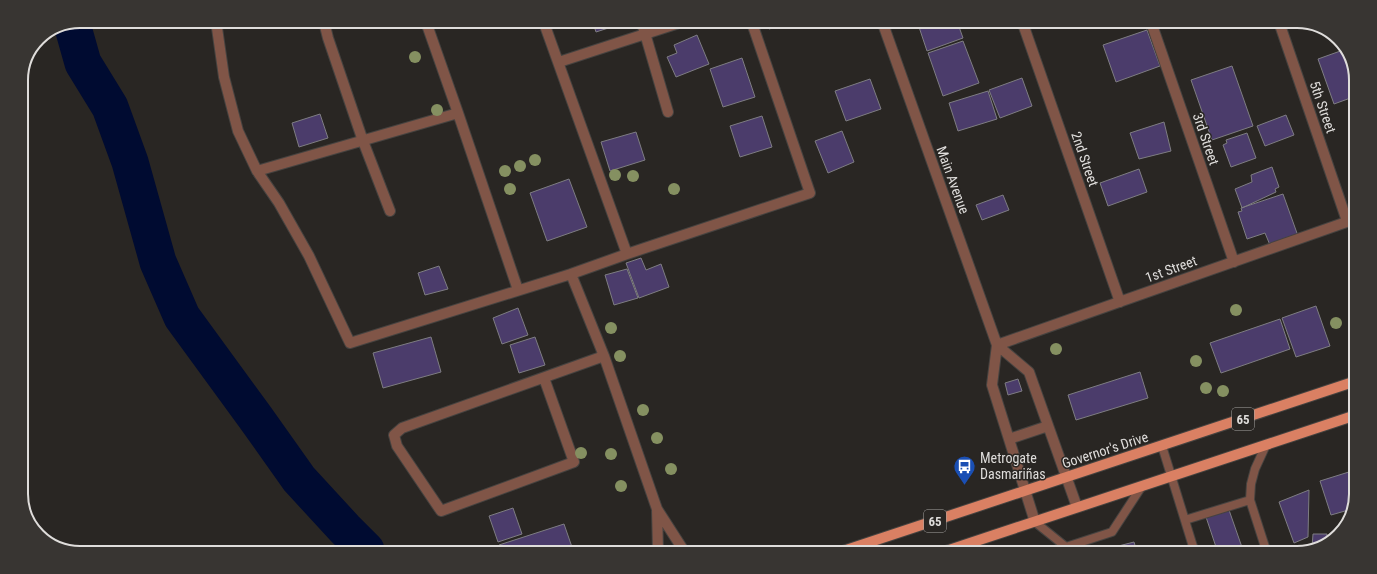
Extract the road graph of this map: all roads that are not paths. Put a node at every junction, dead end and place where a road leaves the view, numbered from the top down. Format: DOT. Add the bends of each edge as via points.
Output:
graph roads {
  1 [pos="217,28"];
  2 [pos="326,28"];
  3 [pos="428,28"];
  4 [pos="546,28"];
  5 [pos="643,28"];
  6 [pos="664,28"];
  7 [pos="754,28"];
  8 [pos="884,28"];
  9 [pos="1024,28"];
  10 [pos="1153,28"];
  11 [pos="1281,28"];
  12 [pos="645,34"];
  13 [pos="559,62"];
  14 [pos="668,112"];
  15 [pos="458,113"];
  16 [pos="363,141"];
  17 [pos="257,171"];
  18 [pos="390,211"];
  19 [pos="1349,215"];
  20 [pos="1349,221"];
  21 [pos="627,254"];
  22 [pos="1234,262"];
  23 [pos="571,274"];
  24 [pos="518,290"];
  25 [pos="1120,302"];
  26 [pos="997,345"];
  27 [pos="604,356"];
  28 [pos="544,378"];
  29 [pos="1349,383"];
  30 [pos="1349,417"];
  31 [pos="1048,426"];
  32 [pos="1009,439"];
  33 [pos="1266,445"];
  34 [pos="1162,446"];
  35 [pos="1172,476"];
  36 [pos="1067,478"];
  37 [pos="1142,486"];
  38 [pos="1026,491"];
  39 [pos="1250,500"];
  40 [pos="1077,507"];
  41 [pos="657,509"];
  42 [pos="1185,520"];
  43 [pos="1035,522"];
  44 [pos="658,546"];
  45 [pos="681,546"];
  46 [pos="858,546"];
  47 [pos="961,546"];
  48 [pos="1065,546"];
  49 [pos="1069,546"];
  50 [pos="1193,546"];
  51 [pos="1265,546"];
  1 -- 17 [label="street" via="224,77 238,131"];
  2 -- 16 [label="street"];
  3 -- 15 [label="street"];
  4 -- 13 [label="street"];
  5 -- 12 [label="street"];
  6 -- 12 [label="street"];
  7 -- 21 [label="street" via="810,193"];
  8 -- 26 [label="street, Main Avenue"];
  9 -- 25 [label="street, 2nd Street"];
  10 -- 22 [label="street, 3rd Street"];
  11 -- 19 [label="street, 5th Street"];
  12 -- 13 [label="street"];
  12 -- 14 [label="street"];
  13 -- 21 [label="street"];
  15 -- 16 [label="street"];
  15 -- 24 [label="street"];
  16 -- 17 [label="street"];
  16 -- 18 [label="street"];
  17 -- 24 [label="street" via="279,203 309,256 350,343"];
  20 -- 22 [label="street, 1st Street"];
  21 -- 23 [label="street"];
  22 -- 25 [label="street, 1st Street"];
  23 -- 24 [label="street"];
  23 -- 27 [label="street"];
  25 -- 26 [label="street, 1st Street"];
  26 -- 31 [label="street" via="1029,372"];
  26 -- 32 [label="street, Main Avenue" via="992,386"];
  27 -- 28 [label="street"];
  27 -- 41 [label="street"];
  28 -- 28 [label="street" via="402,428 394,435 397,446 441,511 574,462"];
  29 -- 34 [label="main road, Governor's Drive / 65"];
  30 -- 33 [label="main road, 65"];
  31 -- 32 [label="street"];
  31 -- 36 [label="street"];
  32 -- 38 [label="street, Main Avenue"];
  33 -- 35 [label="main road, 65"];
  33 -- 39 [label="lane" via="1254,470"];
  34 -- 35 [label="lane"];
  34 -- 36 [label="main road, Governor's Drive / 65"];
  35 -- 37 [label="main road, 65"];
  35 -- 42 [label="lane"];
  36 -- 38 [label="main road, Governor's Drive / 65"];
  36 -- 40 [label="street"];
  37 -- 40 [label="main road, 65"];
  37 -- 49 [label="lane" via="1112,532"];
  38 -- 43 [label="street, Main Avenue"];
  38 -- 46 [label="main road, Governor's Drive / 65"];
  39 -- 42 [label="lane"];
  39 -- 51 [label="lane"];
  40 -- 43 [label="main road, 65"];
  41 -- 44 [label="street"];
  41 -- 45 [label="street"];
  42 -- 50 [label="lane"];
  43 -- 47 [label="main road, 65"];
  43 -- 48 [label="lane"];
}
